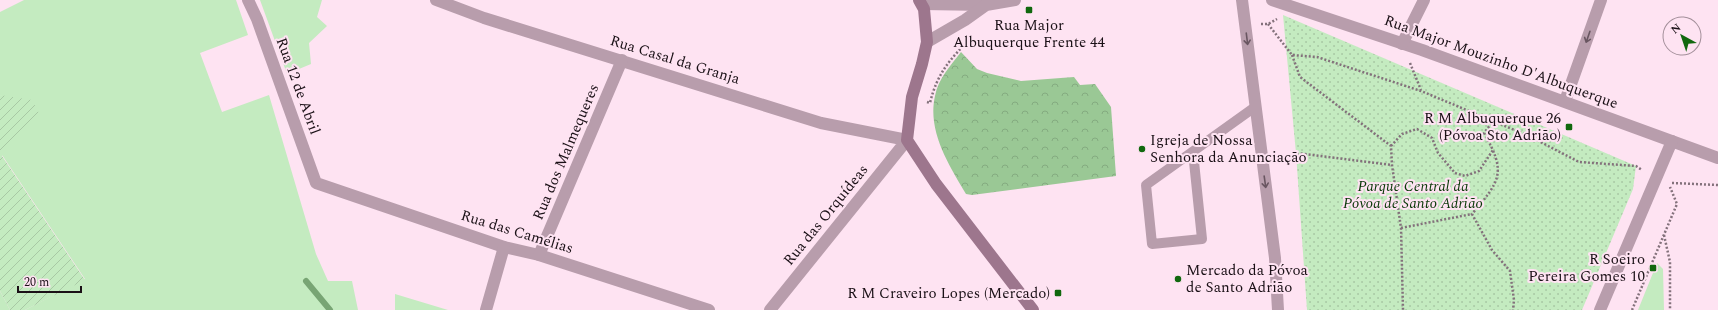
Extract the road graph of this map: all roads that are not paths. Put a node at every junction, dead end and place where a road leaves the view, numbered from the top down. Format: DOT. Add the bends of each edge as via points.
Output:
graph roads {
  1 [pos="248,0"];
  2 [pos="436,0"];
  3 [pos="1015,0"];
  4 [pos="1242,0"];
  5 [pos="1272,0"];
  6 [pos="1424,0"];
  7 [pos="1601,0"];
  8 [pos="921,2"];
  9 [pos="986,5"];
  10 [pos="927,42"];
  11 [pos="1402,44"];
  12 [pos="622,60"];
  13 [pos="1565,101"];
  14 [pos="1255,107"];
  15 [pos="907,140"];
  16 [pos="1672,141"];
  17 [pos="1193,152"];
  18 [pos="1718,158"];
  19 [pos="316,183"];
  20 [pos="504,247"];
  21 [pos="539,255"];
  22 [pos="486,310"];
  23 [pos="709,310"];
  24 [pos="770,310"];
  25 [pos="1033,310"];
  26 [pos="1278,310"];
  27 [pos="1600,310"];
  1 -- 19 [label="street, Rua 12 de Abril"];
  2 -- 12 [label="street, Rua Casal da Granja" via="484,18"];
  3 -- 9 [label="street"];
  4 -- 14 [label="street, one-way"];
  5 -- 11 [label="street, Rua Major Mouzinho D'Albuquerque"];
  6 -- 11 [label="street"];
  7 -- 13 [label="street, one-way"];
  8 -- 9 [label="street"];
  8 -- 10 [label="street" via="926,20"];
  9 -- 10 [label="street"];
  10 -- 15 [label="street" via="912,97"];
  11 -- 13 [label="street, Rua Major Mouzinho D'Albuquerque"];
  12 -- 15 [label="street, Rua Casal da Granja" via="821,123"];
  12 -- 21 [label="street, Rua dos Malmequeres"];
  13 -- 16 [label="street, Rua Major Mouzinho D'Albuquerque"];
  14 -- 17 [label="lane"];
  14 -- 26 [label="street, one-way" via="1275,258"];
  15 -- 24 [label="street, Rua das Orquídeas"];
  15 -- 25 [label="street" via="936,184"];
  16 -- 18 [label="street, Rua Major Mouzinho D'Albuquerque"];
  16 -- 27 [label="street"];
  17 -- 17 [label="lane" via="1146,185 1152,244 1202,239"];
  19 -- 20 [label="street, Rua das Camélias"];
  20 -- 21 [label="street, Rua das Camélias"];
  20 -- 22 [label="street"];
  21 -- 23 [label="street, Rua das Camélias"];
}
